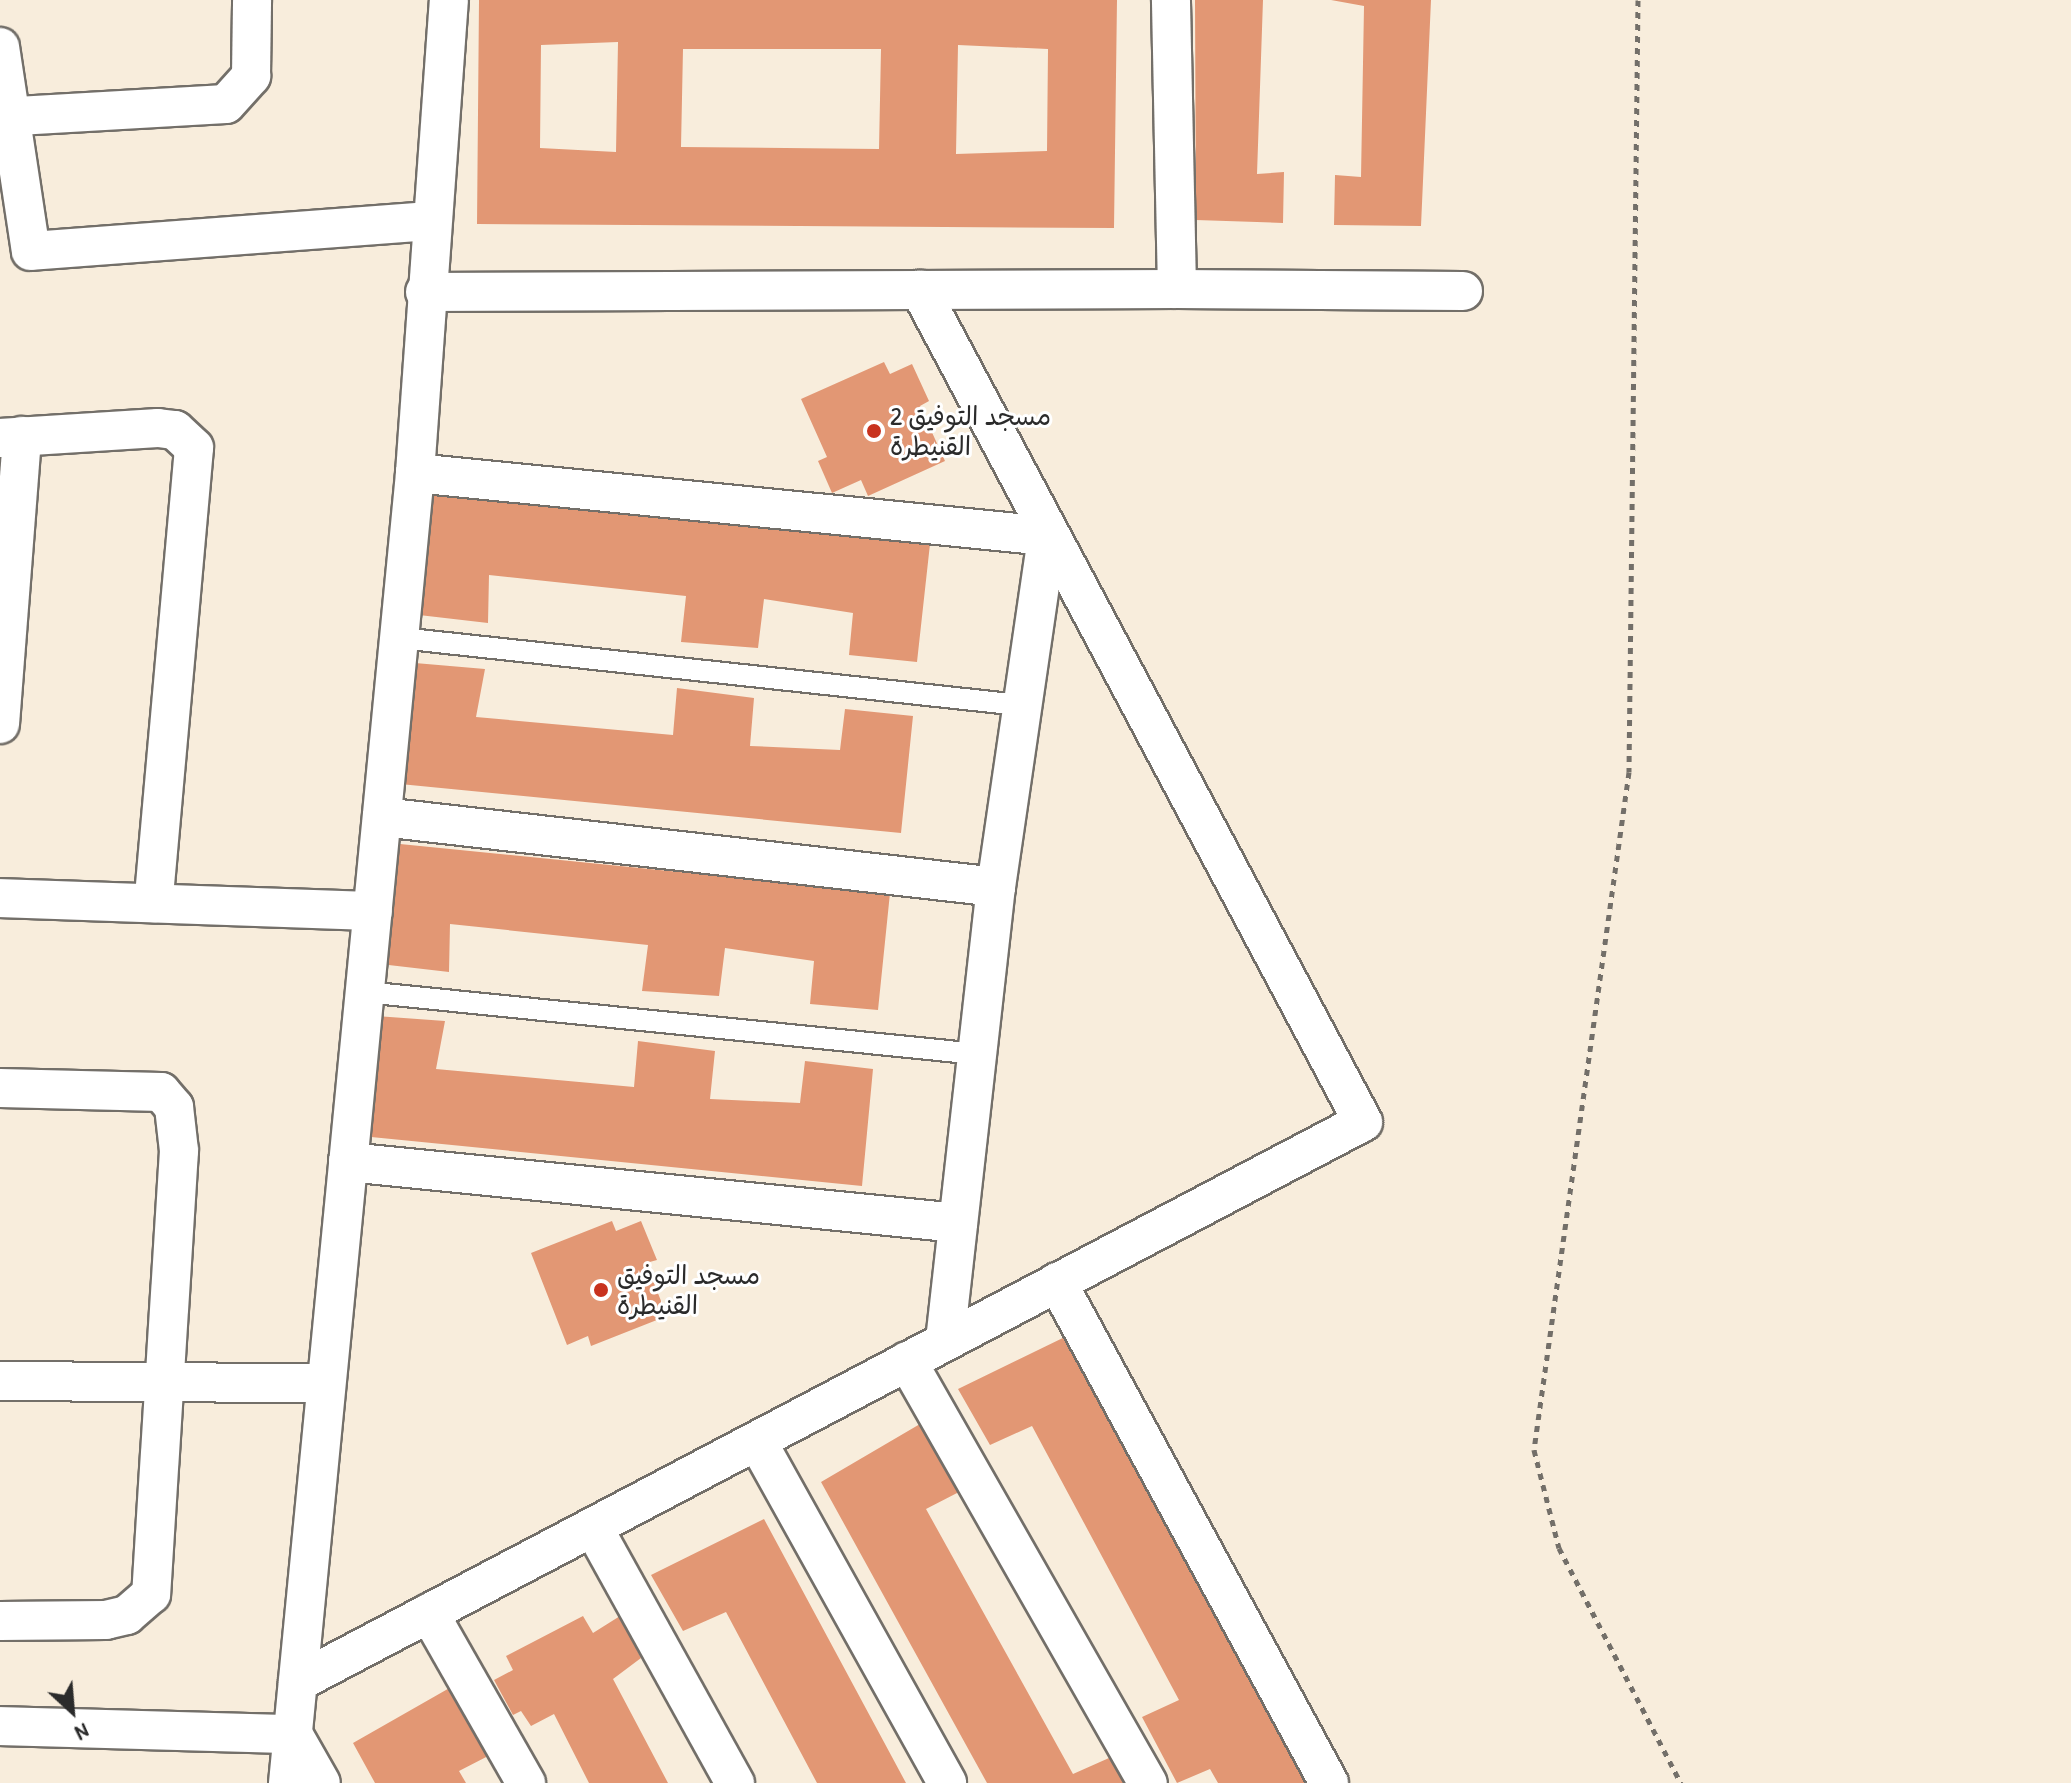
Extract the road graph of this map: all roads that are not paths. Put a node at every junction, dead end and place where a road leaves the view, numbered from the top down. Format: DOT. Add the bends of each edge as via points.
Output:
graph roads {
  1 [pos="252,0"];
  2 [pos="449,0"];
  3 [pos="1171,0"];
  4 [pos="0,47"];
  5 [pos="4,117"];
  6 [pos="431,221"];
  7 [pos="1177,289"];
  8 [pos="920,290"];
  9 [pos="1463,291"];
  10 [pos="425,292"];
  11 [pos="11,437"];
  12 [pos="415,473"];
  13 [pos="1047,536"];
  14 [pos="400,638"];
  15 [pos="1020,705"];
  16 [pos="0,724"];
  17 [pos="382,817"];
  18 [pos="996,887"];
  19 [pos="0,898"];
  20 [pos="153,903"];
  21 [pos="373,911"];
  22 [pos="365,992"];
  23 [pos="977,1054"];
  24 [pos="0,1088"];
  25 [pos="348,1162"];
  26 [pos="958,1223"];
  27 [pos="1057,1282"];
  28 [pos="945,1341"];
  29 [pos="907,1361"];
  30 [pos="0,1381"];
  31 [pos="169,1382"];
  32 [pos="325,1383"];
  33 [pos="757,1441"];
  34 [pos="593,1527"];
  35 [pos="429,1613"];
  36 [pos="0,1621"];
  37 [pos="298,1682"];
  38 [pos="0,1726"];
  39 [pos="293,1734"];
  40 [pos="288,1783"];
  41 [pos="321,1783"];
  42 [pos="526,1783"];
  43 [pos="735,1783"];
  44 [pos="947,1783"];
  45 [pos="1148,1783"];
  46 [pos="1329,1783"];
  1 -- 5 [label="street" via="251,76 226,104"];
  2 -- 6 [label="street"];
  3 -- 7 [label="street"];
  4 -- 5 [label="street"];
  5 -- 6 [label="street" via="31,251"];
  6 -- 10 [label="street"];
  7 -- 8 [label="street"];
  7 -- 9 [label="street"];
  8 -- 10 [label="street"];
  8 -- 13 [label="street"];
  10 -- 12 [label="street"];
  11 -- 16 [label="street"];
  11 -- 20 [label="street" via="158,428 175,430 194,448"];
  12 -- 13 [label="street"];
  12 -- 14 [label="street"];
  13 -- 15 [label="street"];
  13 -- 27 [label="street" via="1363,1122"];
  14 -- 15 [label="lane"];
  14 -- 17 [label="street"];
  15 -- 18 [label="street"];
  17 -- 18 [label="street"];
  17 -- 21 [label="street"];
  18 -- 23 [label="street"];
  19 -- 20 [label="street"];
  20 -- 21 [label="street"];
  21 -- 22 [label="street"];
  22 -- 23 [label="lane"];
  22 -- 25 [label="street"];
  23 -- 26 [label="street"];
  24 -- 31 [label="street" via="151,1090 169,1097 179,1151"];
  25 -- 26 [label="street"];
  25 -- 32 [label="street"];
  26 -- 28 [label="street"];
  27 -- 28 [label="street"];
  27 -- 46 [label="street"];
  28 -- 29 [label="street"];
  29 -- 33 [label="street"];
  29 -- 45 [label="street"];
  30 -- 31 [label="street"];
  31 -- 32 [label="street"];
  31 -- 36 [label="street" via="151,1594 127,1615 106,1620"];
  32 -- 37 [label="street"];
  33 -- 34 [label="street"];
  33 -- 44 [label="street"];
  34 -- 35 [label="street"];
  34 -- 43 [label="street"];
  35 -- 37 [label="street"];
  35 -- 42 [label="street"];
  37 -- 39 [label="street"];
  38 -- 39 [label="street"];
  39 -- 40 [label="street"];
  39 -- 41 [label="street"];
}
